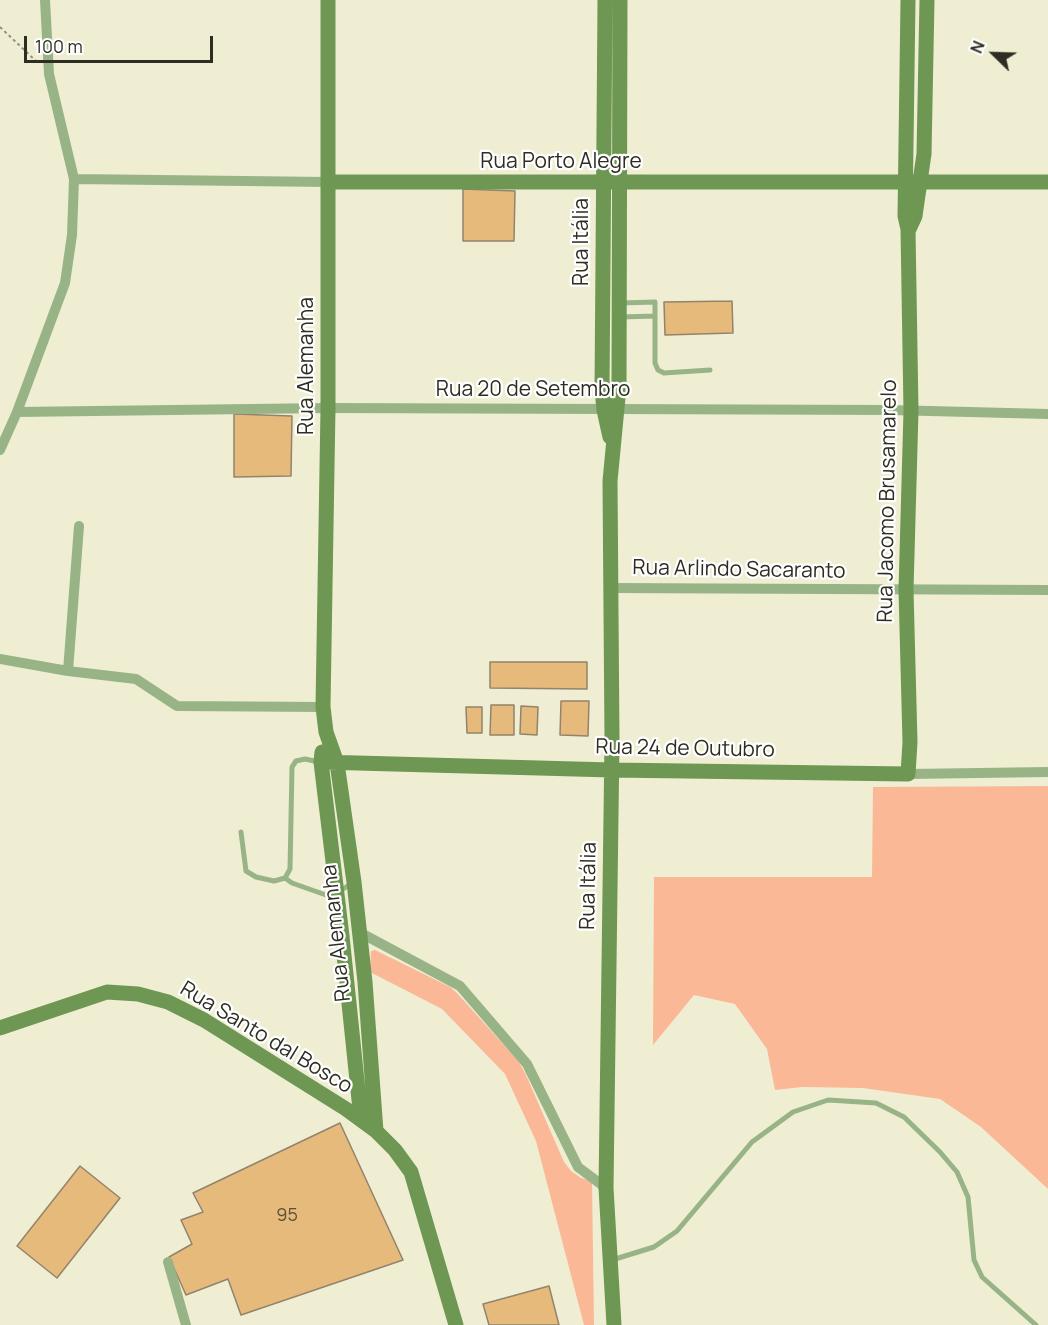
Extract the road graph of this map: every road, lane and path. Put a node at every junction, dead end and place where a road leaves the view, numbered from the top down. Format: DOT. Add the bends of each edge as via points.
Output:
graph roads {
  1 [pos="45,0"];
  2 [pos="328,0"];
  3 [pos="604,0"];
  4 [pos="620,0"];
  5 [pos="908,0"];
  6 [pos="927,0"];
  7 [pos="0,27"];
  8 [pos="927,45"];
  9 [pos="907,46"];
  10 [pos="49,74"];
  11 [pos="74,179"];
  12 [pos="329,182"];
  13 [pos="1048,182"];
  14 [pos="603,183"];
  15 [pos="619,183"];
  16 [pos="913,183"];
  17 [pos="619,310"];
  18 [pos="655,316"];
  19 [pos="710,370"];
  20 [pos="328,408"];
  21 [pos="611,410"];
  22 [pos="911,411"];
  23 [pos="17,412"];
  24 [pos="1048,414"];
  25 [pos="0,450"];
  26 [pos="79,526"];
  27 [pos="609,588"];
  28 [pos="906,590"];
  29 [pos="1048,590"];
  30 [pos="0,659"];
  31 [pos="68,671"];
  32 [pos="323,707"];
  33 [pos="326,732"];
  34 [pos="321,762"];
  35 [pos="337,763"];
  36 [pos="611,770"];
  37 [pos="1048,772"];
  38 [pos="908,774"];
  39 [pos="242,832"];
  40 [pos="285,878"];
  41 [pos="354,882"];
  42 [pos="337,893"];
  43 [pos="359,932"];
  44 [pos="0,1028"];
  45 [pos="369,1125"];
  46 [pos="606,1188"];
  47 [pos="612,1260"];
  48 [pos="168,1262"];
  49 [pos="186,1325"];
  50 [pos="456,1325"];
  51 [pos="614,1325"];
  52 [pos="1036,1325"];
  1 -- 10 [label="street"];
  2 -- 12 [label="main road, Rua Alemanha"];
  3 -- 14 [label="main road, Rua Itália"];
  4 -- 15 [label="main road, Rua Itália"];
  5 -- 9 [label="main road"];
  6 -- 8 [label="main road"];
  7 -- 10 [label="path"];
  8 -- 9 [label="main road"];
  8 -- 16 [label="main road" via="924,154"];
  9 -- 16 [label="main road"];
  10 -- 11 [label="street"];
  11 -- 12 [label="street, Rua Porto Alegre"];
  11 -- 23 [label="street" via="65,283"];
  12 -- 14 [label="main road, Rua Porto Alegre"];
  12 -- 20 [label="main road, Rua Alemanha"];
  13 -- 16 [label="main road, Rua Porto Alegre"];
  14 -- 15 [label="main road, Rua Porto Alegre"];
  14 -- 21 [label="main road, Rua Itália" via="602,390"];
  15 -- 16 [label="main road, Rua Porto Alegre"];
  15 -- 17 [label="main road, Rua Itália"];
  16 -- 22 [label="main road, Rua Jacomo Brusamarelo" via="915,216 909,229"];
  17 -- 18 [label="lane"];
  17 -- 18 [label="lane" via="655,302"];
  17 -- 21 [label="main road, Rua Itália"];
  18 -- 19 [label="lane" via="658,370"];
  20 -- 21 [label="street, Rua 20 de Setembro"];
  20 -- 23 [label="street, Rua 20 de Setembro"];
  20 -- 32 [label="main road, Rua Alemanha"];
  21 -- 22 [label="street, Rua 20 de Setembro"];
  21 -- 27 [label="main road, Rua Itália"];
  22 -- 24 [label="street, Rua 20 de Setembro"];
  22 -- 28 [label="main road, Rua Jacomo Brusamarelo"];
  23 -- 25 [label="street"];
  26 -- 31 [label="street"];
  27 -- 28 [label="street, Rua Arlindo Sacaranto"];
  27 -- 36 [label="main road, Rua Itália"];
  28 -- 29 [label="street, Rua Arlindo Sacaranto"];
  28 -- 38 [label="main road, Rua Jacomo Brusamarelo"];
  30 -- 31 [label="street"];
  31 -- 32 [label="street" via="136,679 177,706"];
  32 -- 33 [label="main road, Rua Alemanha"];
  33 -- 34 [label="main road, Rua Alemanha"];
  33 -- 35 [label="main road, Rua Alemanha"];
  34 -- 35 [label="main road, Rua 24 de Outubro"];
  34 -- 40 [label="lane" via="305,759 296,761 292,767 290,869"];
  34 -- 42 [label="main road, Rua Alemanha"];
  35 -- 36 [label="main road, Rua 24 de Outubro"];
  35 -- 41 [label="main road, Rua Alemanha"];
  36 -- 38 [label="main road, Rua 24 de Outubro"];
  36 -- 46 [label="main road, Rua Itália"];
  37 -- 38 [label="street, Rua 24 de Outubro"];
  39 -- 40 [label="lane" via="246,871 274,881"];
  40 -- 42 [label="lane" via="326,895"];
  41 -- 42 [label="lane"];
  41 -- 43 [label="main road, Rua Alemanha"];
  42 -- 45 [label="main road, Rua Alemanha"];
  43 -- 45 [label="main road, Rua Alemanha"];
  43 -- 46 [label="street" via="460,986 526,1064 578,1167"];
  44 -- 45 [label="main road, Rua Santo dal Bosco" via="106,992 138,994 168,1002 204,1020"];
  45 -- 50 [label="main road, Rua Santo dal Bosco" via="411,1172"];
  46 -- 47 [label="main road, Rua Itália"];
  47 -- 51 [label="main road, Rua Itália"];
  47 -- 52 [label="lane" via="654,1247 677,1231 752,1142 793,1112 828,1100 876,1103 904,1117 957,1172 968,1197 974,1260 982,1276"];
  48 -- 49 [label="street"];
}
